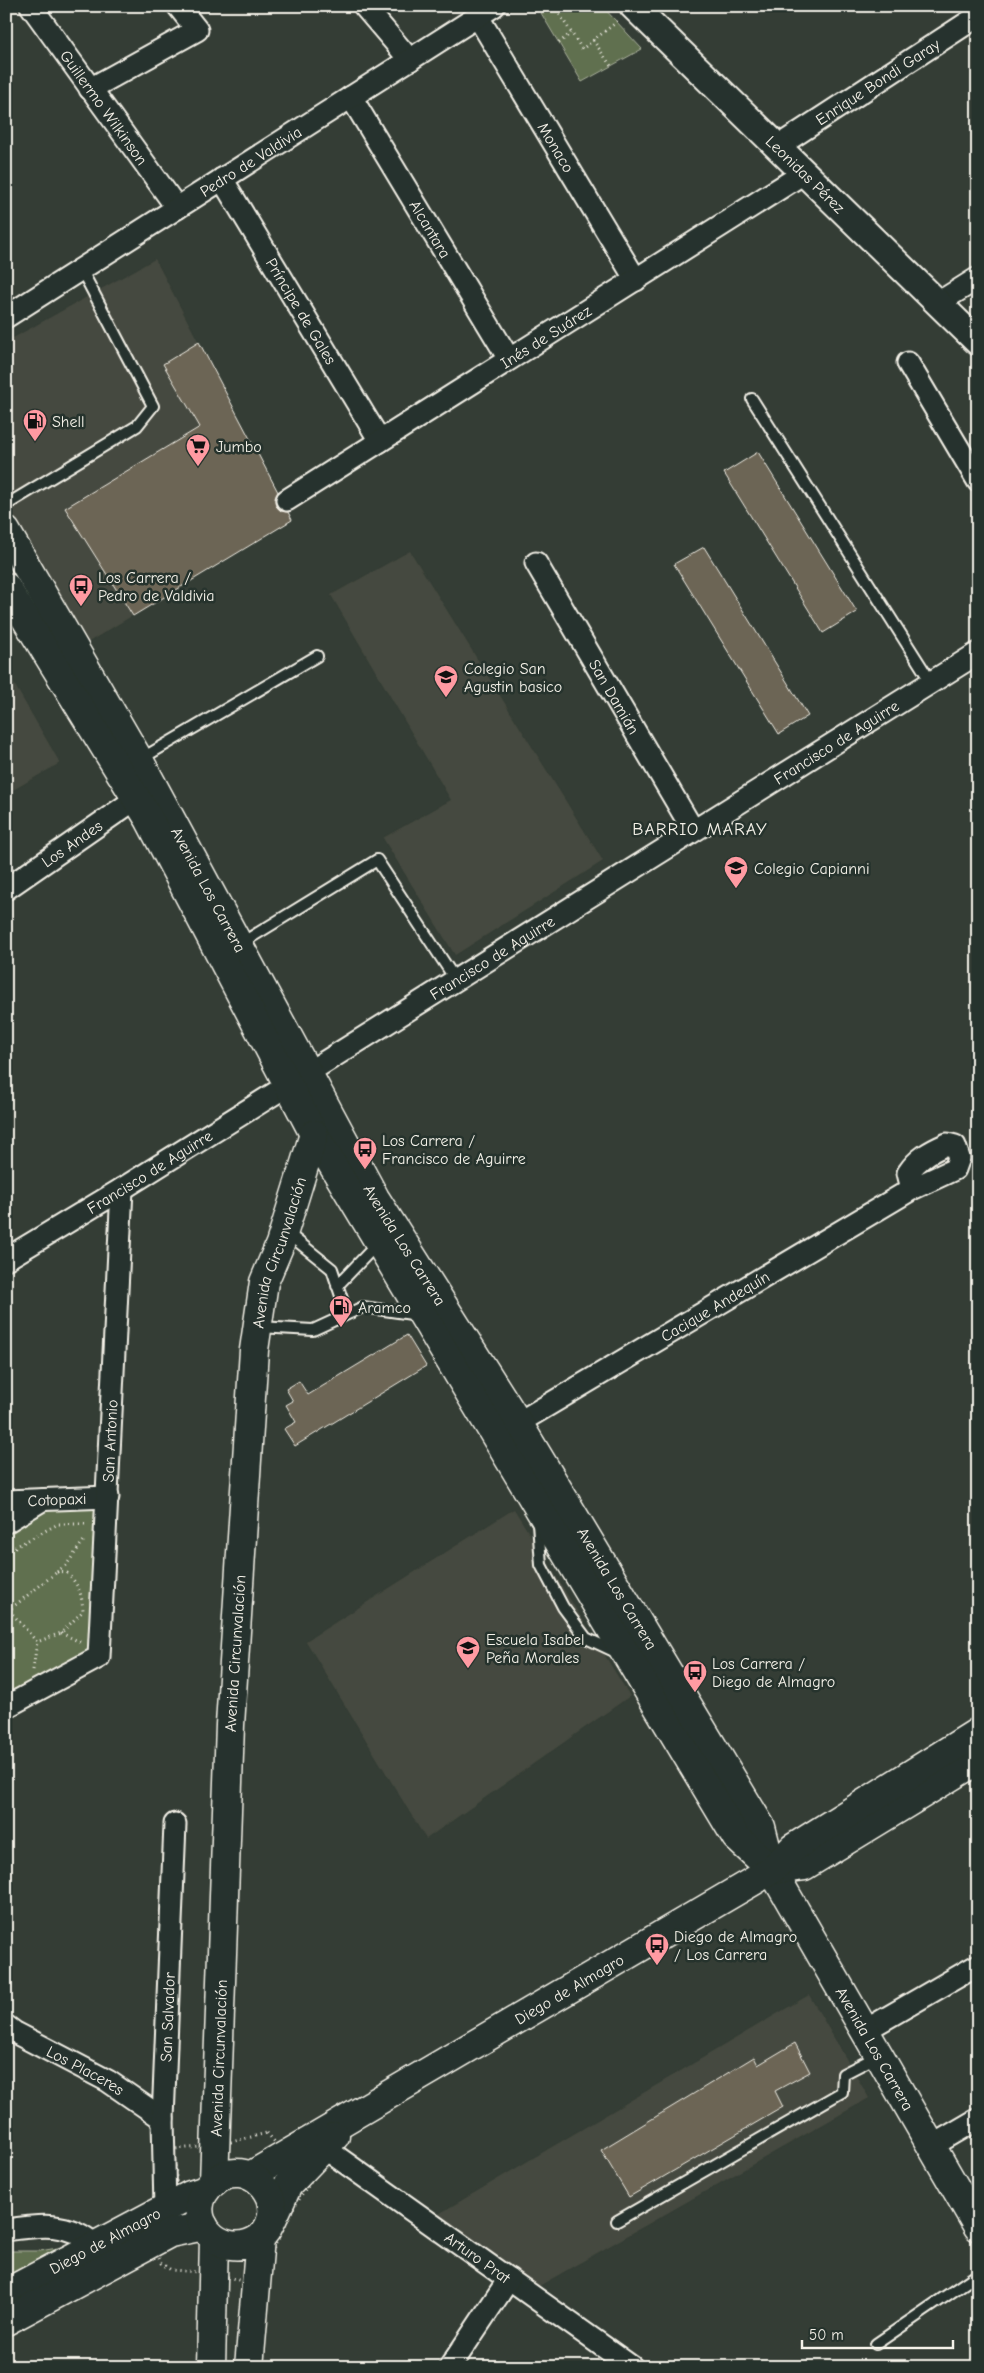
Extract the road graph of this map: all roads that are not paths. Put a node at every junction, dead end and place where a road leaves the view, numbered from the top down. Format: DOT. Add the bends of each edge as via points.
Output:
graph roads {
  1 [pos="31,6"];
  2 [pos="178,6"];
  3 [pos="364,6"];
  4 [pos="634,7"];
  5 [pos="486,11"];
  6 [pos="978,16"];
  7 [pos="410,60"];
  8 [pos="90,89"];
  9 [pos="351,97"];
  10 [pos="777,147"];
  11 [pos="804,173"];
  12 [pos="222,179"];
  13 [pos="177,208"];
  14 [pos="81,270"];
  15 [pos="978,278"];
  16 [pos="636,280"];
  17 [pos="938,303"];
  18 [pos="6,317"];
  19 [pos="978,342"];
  20 [pos="509,360"];
  21 [pos="908,364"];
  22 [pos="752,399"];
  23 [pos="380,441"];
  24 [pos="978,481"];
  25 [pos="287,500"];
  26 [pos="6,505"];
  27 [pos="6,531"];
  28 [pos="536,563"];
  29 [pos="6,587"];
  30 [pos="978,653"];
  31 [pos="317,656"];
  32 [pos="931,682"];
  33 [pos="139,760"];
  34 [pos="137,798"];
  35 [pos="693,830"];
  36 [pos="6,889"];
  37 [pos="239,945"];
  38 [pos="455,979"];
  39 [pos="298,1078"];
  40 [pos="314,1134"];
  41 [pos="122,1189"];
  42 [pos="912,1189"];
  43 [pos="284,1231"];
  44 [pos="379,1242"];
  45 [pos="6,1259"];
  46 [pos="337,1286"];
  47 [pos="347,1314"];
  48 [pos="423,1316"];
  49 [pos="258,1327"];
  50 [pos="518,1423"];
  51 [pos="108,1497"];
  52 [pos="43,1499"];
  53 [pos="6,1501"];
  54 [pos="6,1522"];
  55 [pos="6,1707"];
  56 [pos="978,1732"];
  57 [pos="978,1760"];
  58 [pos="175,1824"];
  59 [pos="772,1870"];
  60 [pos="978,1965"];
  61 [pos="6,2026"];
  62 [pos="864,2031"];
  63 [pos="878,2056"];
  64 [pos="366,2108"];
  65 [pos="978,2118"];
  66 [pos="163,2119"];
  67 [pos="930,2147"];
  68 [pos="305,2155"];
  69 [pos="250,2176"];
  70 [pos="210,2186"];
  71 [pos="158,2215"];
  72 [pos="617,2221"];
  73 [pos="978,2227"];
  74 [pos="6,2230"];
  75 [pos="266,2231"];
  76 [pos="209,2233"];
  77 [pos="95,2245"];
  78 [pos="978,2274"];
  79 [pos="509,2279"];
  80 [pos="6,2293"];
  81 [pos="6,2321"];
  82 [pos="876,2344"];
  83 [pos="211,2367"];
  84 [pos="250,2367"];
  85 [pos="450,2367"];
  86 [pos="632,2367"];
  1 -- 8 [label="street, Guillermo Wilkinson"];
  2 -- 8 [label="street" via="197,30"];
  3 -- 7 [label="street"];
  4 -- 10 [label="street, Leonidas Pérez"];
  5 -- 7 [label="street, Pedro de Valdivia"];
  5 -- 16 [label="street, Monaco"];
  6 -- 10 [label="street, Enrique Bondi Garay"];
  7 -- 9 [label="street, Pedro de Valdivia"];
  8 -- 13 [label="street, Guillermo Wilkinson"];
  9 -- 12 [label="street, Pedro de Valdivia"];
  9 -- 20 [label="street, Alcantara"];
  10 -- 11 [label="street, Leonidas Pérez"];
  11 -- 16 [label="street, Inés de Suárez"];
  11 -- 17 [label="street, Leonidas Pérez"];
  12 -- 13 [label="street, Pedro de Valdivia"];
  12 -- 23 [label="street, Príncipe de Gales"];
  13 -- 14 [label="street, Pedro de Valdivia"];
  14 -- 18 [label="street, Pedro de Valdivia"];
  14 -- 26 [label="lane" via="154,406 137,426"];
  15 -- 17 [label="street"];
  16 -- 20 [label="street, Inés de Suárez"];
  17 -- 19 [label="street, Leonidas Pérez"];
  20 -- 23 [label="street, Inés de Suárez"];
  21 -- 24 [label="street"];
  22 -- 32 [label="lane"];
  23 -- 25 [label="street, Inés de Suárez"];
  27 -- 33 [label="main road, Avenida Los Carrera"];
  28 -- 35 [label="street, San Damián"];
  29 -- 34 [label="main road, Avenida Los Carrera"];
  30 -- 32 [label="street, Francisco de Aguirre"];
  31 -- 33 [label="lane"];
  32 -- 35 [label="street, Francisco de Aguirre"];
  33 -- 37 [label="main road, Avenida Los Carrera"];
  34 -- 36 [label="street, Los Andes"];
  34 -- 39 [label="main road, Avenida Los Carrera"];
  35 -- 38 [label="street, Francisco de Aguirre" via="615,882"];
  37 -- 38 [label="lane" via="377,860"];
  37 -- 39 [label="main road, Avenida Los Carrera"];
  38 -- 39 [label="street, Francisco de Aguirre"];
  39 -- 40 [label="main road, Avenida Los Carrera"];
  39 -- 41 [label="street, Francisco de Aguirre"];
  39 -- 50 [label="main road, Avenida Los Carrera"];
  40 -- 43 [label="main road, Avenida Circunvalación"];
  40 -- 44 [label="main road, Avenida Los Carrera"];
  41 -- 45 [label="street, Francisco de Aguirre"];
  41 -- 51 [label="street, San Antonio"];
  42 -- 50 [label="street, Cacique Andequín"];
  43 -- 46 [label="lane" via="332,1269"];
  43 -- 49 [label="main road, Avenida Circunvalación" via="264,1282"];
  44 -- 46 [label="lane"];
  44 -- 48 [label="main road, Avenida Los Carrera"];
  46 -- 47 [label="lane"];
  47 -- 48 [label="lane" via="363,1307"];
  47 -- 49 [label="lane" via="313,1330"];
  48 -- 59 [label="main road, Avenida Los Carrera" via="736,1837"];
  49 -- 70 [label="main road, Avenida Circunvalación" via="230,1725 215,2146"];
  50 -- 59 [label="main road, Avenida Los Carrera" via="761,1827"];
  51 -- 52 [label="street, Cotopaxi"];
  51 -- 55 [label="street, San Antonio" via="99,1657"];
  52 -- 53 [label="street, Cotopaxi"];
  52 -- 54 [label="street"];
  56 -- 59 [label="main road, Diego de Almagro" via="793,1848"];
  57 -- 59 [label="main road, Diego de Almagro" via="804,1866"];
  58 -- 66 [label="street, San Salvador"];
  59 -- 62 [label="main road, Avenida Los Carrera"];
  59 -- 64 [label="main road, Diego de Almagro"];
  60 -- 62 [label="street"];
  61 -- 66 [label="street, Los Placeres" via="108,2081"];
  62 -- 63 [label="main road, Avenida Los Carrera"];
  63 -- 67 [label="main road, Avenida Los Carrera"];
  63 -- 72 [label="lane" via="843,2074 842,2092"];
  64 -- 68 [label="main road, Diego de Almagro"];
  64 -- 68 [label="main road, Diego de Almagro"];
  65 -- 67 [label="street"];
  66 -- 71 [label="street, San Salvador"];
  67 -- 73 [label="main road, Avenida Los Carrera"];
  68 -- 69 [label="main road, Diego de Almagro"];
  68 -- 75 [label="main road, Diego de Almagro"];
  68 -- 79 [label="street, Arturo Prat"];
  69 -- 70 [label="main road" via="231,2174"];
  69 -- 75 [label="main road" via="270,2195 273,2204"];
  70 -- 71 [label="main road, Diego de Almagro"];
  70 -- 76 [label="main road, Avenida Circunvalación" via="200,2208"];
  71 -- 76 [label="main road, Diego de Almagro" via="170,2232"];
  71 -- 77 [label="main road, Diego de Almagro"];
  71 -- 81 [label="main road, Diego de Almagro"];
  74 -- 77 [label="street" via="58,2225 80,2233"];
  75 -- 76 [label="main road" via="252,2244 232,2247"];
  75 -- 84 [label="main road" via="256,2285"];
  76 -- 83 [label="main road, Avenida Circunvalación" via="214,2273"];
  77 -- 80 [label="main road, Diego de Almagro"];
  78 -- 82 [label="lane"];
  79 -- 85 [label="street"];
  79 -- 86 [label="street, Arturo Prat"];
}
